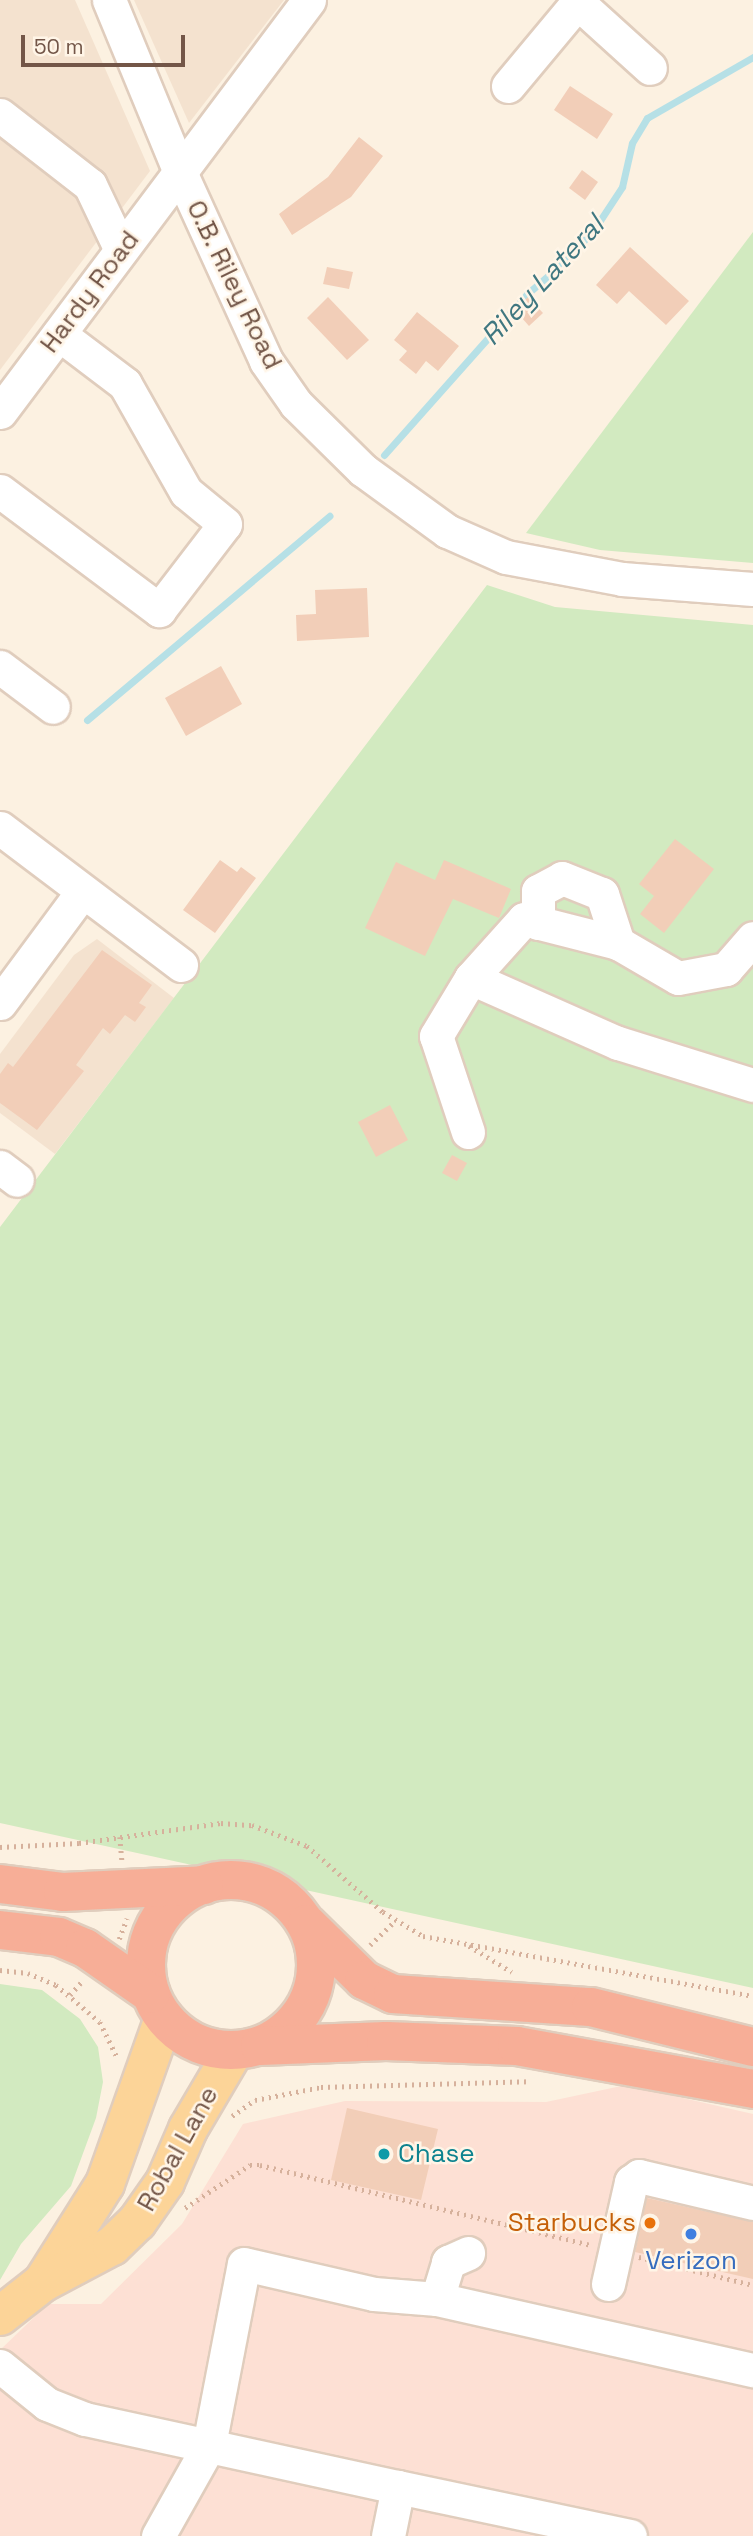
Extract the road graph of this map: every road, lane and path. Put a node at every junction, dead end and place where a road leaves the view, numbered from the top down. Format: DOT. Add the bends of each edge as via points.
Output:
graph roads {
  1 [pos="108,0"];
  2 [pos="309,0"];
  3 [pos="577,1"];
  4 [pos="650,68"];
  5 [pos="508,86"];
  6 [pos="0,115"];
  7 [pos="180,172"];
  8 [pos="121,250"];
  9 [pos="59,334"];
  10 [pos="0,412"];
  11 [pos="0,491"];
  12 [pos="753,589"];
  13 [pos="0,667"];
  14 [pos="53,707"];
  15 [pos="0,828"];
  16 [pos="83,891"];
  17 [pos="538,923"];
  18 [pos="753,938"];
  19 [pos="618,943"];
  20 [pos="181,965"];
  21 [pos="471,978"];
  22 [pos="0,1003"];
  23 [pos="753,1085"];
  24 [pos="468,1132"];
  25 [pos="0,1847"];
  26 [pos="0,1884"];
  27 [pos="204,1885"];
  28 [pos="306,1923"];
  29 [pos="0,1930"];
  30 [pos="0,1970"];
  31 [pos="753,1996"];
  32 [pos="158,2006"];
  33 [pos="247,2048"];
  34 [pos="753,2048"];
  35 [pos="118,2062"];
  36 [pos="539,2080"];
  37 [pos="753,2090"];
  38 [pos="226,2122"];
  39 [pos="191,2190"];
  40 [pos="753,2203"];
  41 [pos="614,2251"];
  42 [pos="468,2253"];
  43 [pos="42,2283"];
  44 [pos="608,2284"];
  45 [pos="753,2285"];
  46 [pos="437,2299"];
  47 [pos="0,2316"];
  48 [pos="0,2366"];
  49 [pos="753,2370"];
  50 [pos="209,2445"];
  51 [pos="398,2487"];
  52 [pos="617,2535"];
  53 [pos="158,2536"];
  54 [pos="388,2536"];
  1 -- 7 [label="street, O.B. Riley Road"];
  2 -- 7 [label="street, Hardy Road"];
  3 -- 4 [label="street"];
  3 -- 5 [label="street"];
  6 -- 8 [label="street" via="90,185"];
  7 -- 8 [label="street, Hardy Road"];
  7 -- 12 [label="street, O.B. Riley Road" via="266,360 296,404 329,439 404,504 506,557 553,569"];
  8 -- 9 [label="street, Hardy Road"];
  9 -- 10 [label="street, Hardy Road"];
  9 -- 11 [label="street" via="125,384 186,492 225,524 159,610"];
  13 -- 14 [label="street"];
  15 -- 16 [label="street"];
  16 -- 20 [label="street"];
  16 -- 22 [label="street"];
  17 -- 19 [label="street"];
  17 -- 19 [label="street" via="538,891 562,878 602,894"];
  17 -- 21 [label="street" via="524,919"];
  18 -- 19 [label="street" via="726,969 678,978"];
  21 -- 23 [label="street" via="618,1043"];
  21 -- 24 [label="street" via="436,1036"];
  25 -- 31 [label="path" via="79,1843 221,1823 252,1825 307,1846 383,1912 423,1936"];
  26 -- 27 [label="highway" via="62,1892"];
  27 -- 28 [label="highway" via="233,1880 262,1885 287,1901"];
  27 -- 32 [label="highway" via="180,1898 162,1917 150,1941 146,1968"];
  28 -- 33 [label="highway" via="316,1951 316,1981 305,2008 286,2031"];
  28 -- 34 [label="highway" via="363,1980 393,1994 591,2007"];
  29 -- 32 [label="highway" via="59,1937 85,1948"];
  30 -- 35 [label="path" via="42,1977 70,1995 108,2034"];
  32 -- 33 [label="highway" via="183,2036 208,2048"];
  32 -- 43 [label="main road, Robal Lane" via="105,2184"];
  33 -- 37 [label="highway" via="386,2041 517,2046"];
  33 -- 43 [label="main road, Robal Lane" via="188,2129 165,2182 137,2222 112,2246"];
  36 -- 38 [label="path" via="321,2087 255,2100"];
  39 -- 41 [label="path" via="177,2211 209,2196 250,2165 260,2165"];
  40 -- 41 [label="street" via="639,2176 631,2182"];
  41 -- 44 [label="street"];
  41 -- 45 [label="path"];
  42 -- 46 [label="street" via="448,2262"];
  43 -- 47 [label="main road, Robal Lane"];
  46 -- 49 [label="street"];
  46 -- 50 [label="street" via="374,2294 244,2264"];
  48 -- 50 [label="street" via="47,2404 85,2419"];
  50 -- 51 [label="street"];
  50 -- 53 [label="street"];
  51 -- 52 [label="street"];
  51 -- 54 [label="street"];
}
